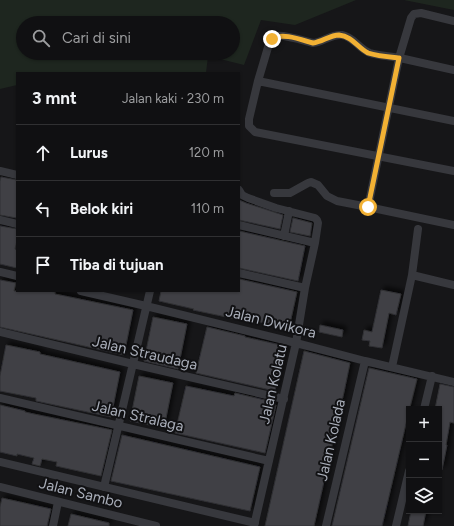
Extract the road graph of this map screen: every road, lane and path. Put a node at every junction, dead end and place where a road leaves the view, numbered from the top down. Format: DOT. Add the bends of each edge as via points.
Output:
graph roads {
  1 [pos="454,21"];
  2 [pos="399,58"];
  3 [pos="454,70"];
  4 [pos="258,81"];
  5 [pos="389,107"];
  6 [pos="454,121"];
  7 [pos="379,156"];
  8 [pos="0,171"];
  9 [pos="454,172"];
  10 [pos="16,175"];
  11 [pos="240,192"];
  12 [pos="274,193"];
  13 [pos="368,207"];
  14 [pos="289,212"];
  15 [pos="0,220"];
  16 [pos="16,224"];
  17 [pos="240,225"];
  18 [pos="454,225"];
  19 [pos="418,229"];
  20 [pos="284,236"];
  21 [pos="315,244"];
  22 [pos="0,272"];
  23 [pos="240,273"];
  24 [pos="412,275"];
  25 [pos="16,276"];
  26 [pos="454,285"];
  27 [pos="305,288"];
  28 [pos="86,292"];
  29 [pos="150,292"];
  30 [pos="146,306"];
  31 [pos="0,332"];
  32 [pos="296,343"];
  33 [pos="365,361"];
  34 [pos="132,364"];
  35 [pos="392,367"];
  36 [pos="432,376"];
  37 [pos="454,382"];
  38 [pos="0,398"];
  39 [pos="284,399"];
  40 [pos="425,406"];
  41 [pos="118,426"];
  42 [pos="269,461"];
  43 [pos="0,465"];
  44 [pos="407,478"];
  45 [pos="0,487"];
  46 [pos="104,487"];
  47 [pos="58,502"];
  48 [pos="127,522"];
  49 [pos="254,524"];
  50 [pos="52,526"];
  51 [pos="156,526"];
  52 [pos="326,526"];
  53 [pos="396,526"];
  1 -- 2 [label="street" via="421,13 414,14 409,22"];
  2 -- 3 [label="street"];
  2 -- 4 [label="street" via="369,53 342,35 313,43 279,36 270,41"];
  2 -- 5 [label="street"];
  4 -- 5 [label="street"];
  4 -- 7 [label="street" via="249,119 249,126 255,132"];
  5 -- 6 [label="street"];
  5 -- 7 [label="street"];
  7 -- 9 [label="street"];
  7 -- 13 [label="street"];
  8 -- 10 [label="street"];
  11 -- 14 [label="street" via="248,198"];
  12 -- 13 [label="street" via="290,193 311,182 336,202"];
  13 -- 18 [label="street"];
  14 -- 20 [label="street"];
  14 -- 21 [label="street, Jalan Kolatu" via="317,220"];
  15 -- 16 [label="street"];
  17 -- 20 [label="street"];
  19 -- 24 [label="street"];
  20 -- 21 [label="street"];
  21 -- 27 [label="street, Jalan Kolatu"];
  22 -- 25 [label="street"];
  23 -- 27 [label="street"];
  24 -- 26 [label="street"];
  24 -- 35 [label="street"];
  27 -- 32 [label="street, Jalan Kolatu"];
  28 -- 30 [label="street, Jalan Dwikora"];
  29 -- 30 [label="street"];
  30 -- 32 [label="street, Jalan Dwikora"];
  30 -- 34 [label="street"];
  31 -- 34 [label="street, Jalan Straudaga"];
  32 -- 33 [label="street, Jalan Dwikora"];
  32 -- 39 [label="street, Jalan Kolatu"];
  33 -- 35 [label="street, Jalan Dwikora"];
  33 -- 52 [label="street, Jalan Kolada"];
  34 -- 39 [label="street, Jalan Straudaga"];
  34 -- 41 [label="street"];
  35 -- 36 [label="street, Jalan Dwikora"];
  36 -- 37 [label="street, Jalan Dwikora"];
  36 -- 40 [label="street"];
  38 -- 41 [label="street, Jalan Stralaga"];
  39 -- 42 [label="street, Jalan Kolatu"];
  41 -- 42 [label="street, Jalan Stralaga"];
  41 -- 46 [label="street"];
  42 -- 49 [label="street, Jalan Kolatu"];
  43 -- 46 [label="street"];
  44 -- 53 [label="street"];
  45 -- 47 [label="street, Jalan Sambo"];
  46 -- 49 [label="street"];
  47 -- 48 [label="street, Jalan Sambo"];
  47 -- 50 [label="street"];
  48 -- 51 [label="street, Jalan Sambo"];
}
